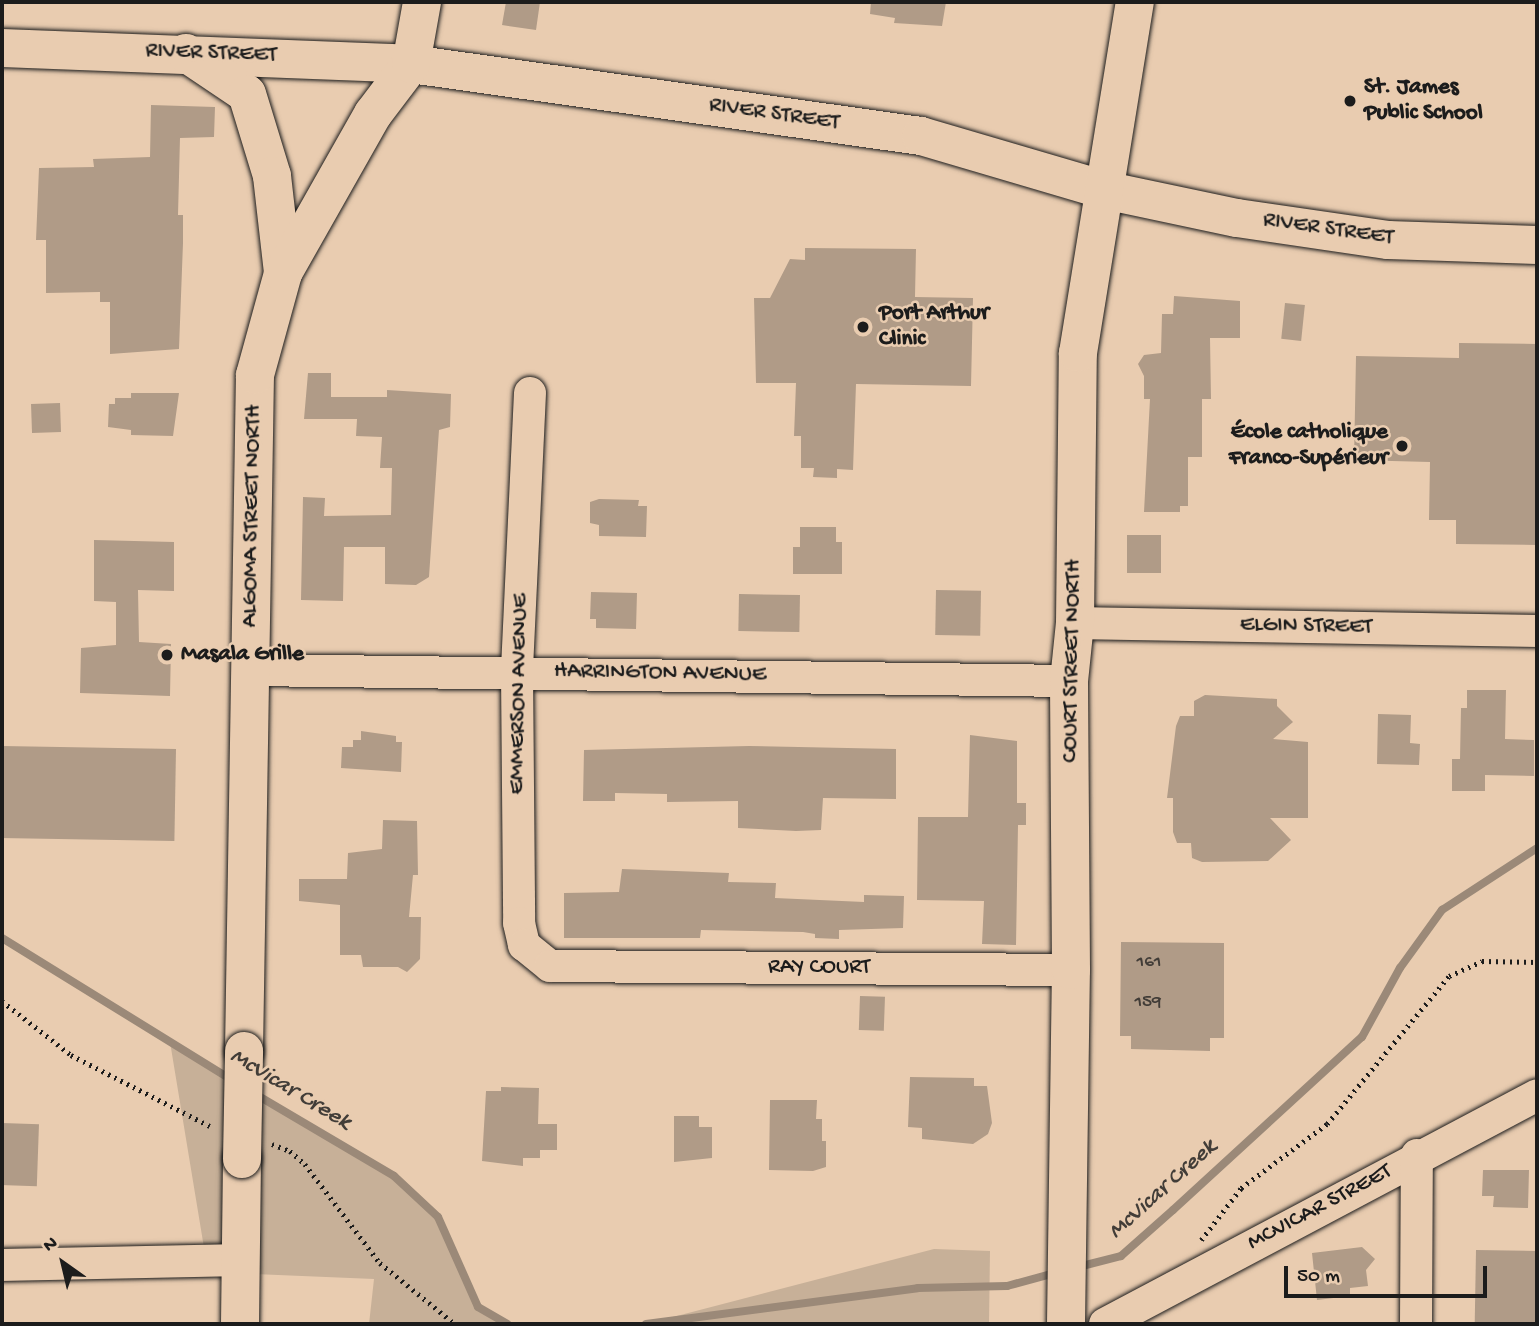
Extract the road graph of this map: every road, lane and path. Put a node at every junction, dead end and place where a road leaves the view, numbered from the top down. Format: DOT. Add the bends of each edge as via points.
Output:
graph roads {
  1 [pos="422,2"];
  2 [pos="1135,2"];
  3 [pos="2,48"];
  4 [pos="186,53"];
  5 [pos="411,64"];
  6 [pos="1104,190"];
  7 [pos="1537,245"];
  8 [pos="283,274"];
  9 [pos="530,393"];
  10 [pos="1074,623"];
  11 [pos="1537,631"];
  12 [pos="252,670"];
  13 [pos="517,672"];
  14 [pos="1069,681"];
  15 [pos="1537,962"];
  16 [pos="566,967"];
  17 [pos="1072,970"];
  18 [pos="1537,1096"];
  19 [pos="1417,1155"];
  20 [pos="1192,1249"];
  21 [pos="239,1260"];
  22 [pos="2,1265"];
  23 [pos="1067,1309"];
  24 [pos="240,1324"];
  25 [pos="1105,1324"];
  26 [pos="1416,1324"];
  1 -- 5 [label="street, ALGOMA STREET NORTH"];
  2 -- 6 [label="street, COURT STREET NORTH"];
  3 -- 4 [label="street, RIVER STREET"];
  4 -- 5 [label="street, RIVER STREET"];
  4 -- 8 [label="street" via="247,94 272,176"];
  5 -- 6 [label="street, RIVER STREET" via="920,135"];
  5 -- 8 [label="street, ALGOMA STREET NORTH" via="373,114"];
  6 -- 7 [label="street, RIVER STREET" via="1237,218 1388,240"];
  6 -- 10 [label="street, COURT STREET NORTH" via="1078,353"];
  8 -- 12 [label="street, ALGOMA STREET NORTH" via="255,376"];
  9 -- 13 [label="street, EMMERSON AVENUE"];
  10 -- 11 [label="street, ELGIN STREET"];
  10 -- 14 [label="street, COURT STREET NORTH"];
  12 -- 13 [label="street, HARRINGTON AVENUE"];
  12 -- 21 [label="street, ALGOMA STREET NORTH, bridge"];
  13 -- 14 [label="street, HARRINGTON AVENUE"];
  13 -- 16 [label="street, EMMERSON AVENUE" via="519,923 524,945 550,966"];
  14 -- 17 [label="street, COURT STREET NORTH"];
  15 -- 20 [label="path" via="1482,961 1449,976 1327,1124 1241,1188"];
  16 -- 17 [label="street, RAY COURT"];
  17 -- 23 [label="street, COURT STREET NORTH"];
  18 -- 19 [label="street, MCVICAR STREET"];
  19 -- 25 [label="street, MCVICAR STREET"];
  19 -- 26 [label="street"];
  21 -- 22 [label="street"];
  21 -- 24 [label="street, ALGOMA STREET NORTH"];
}
